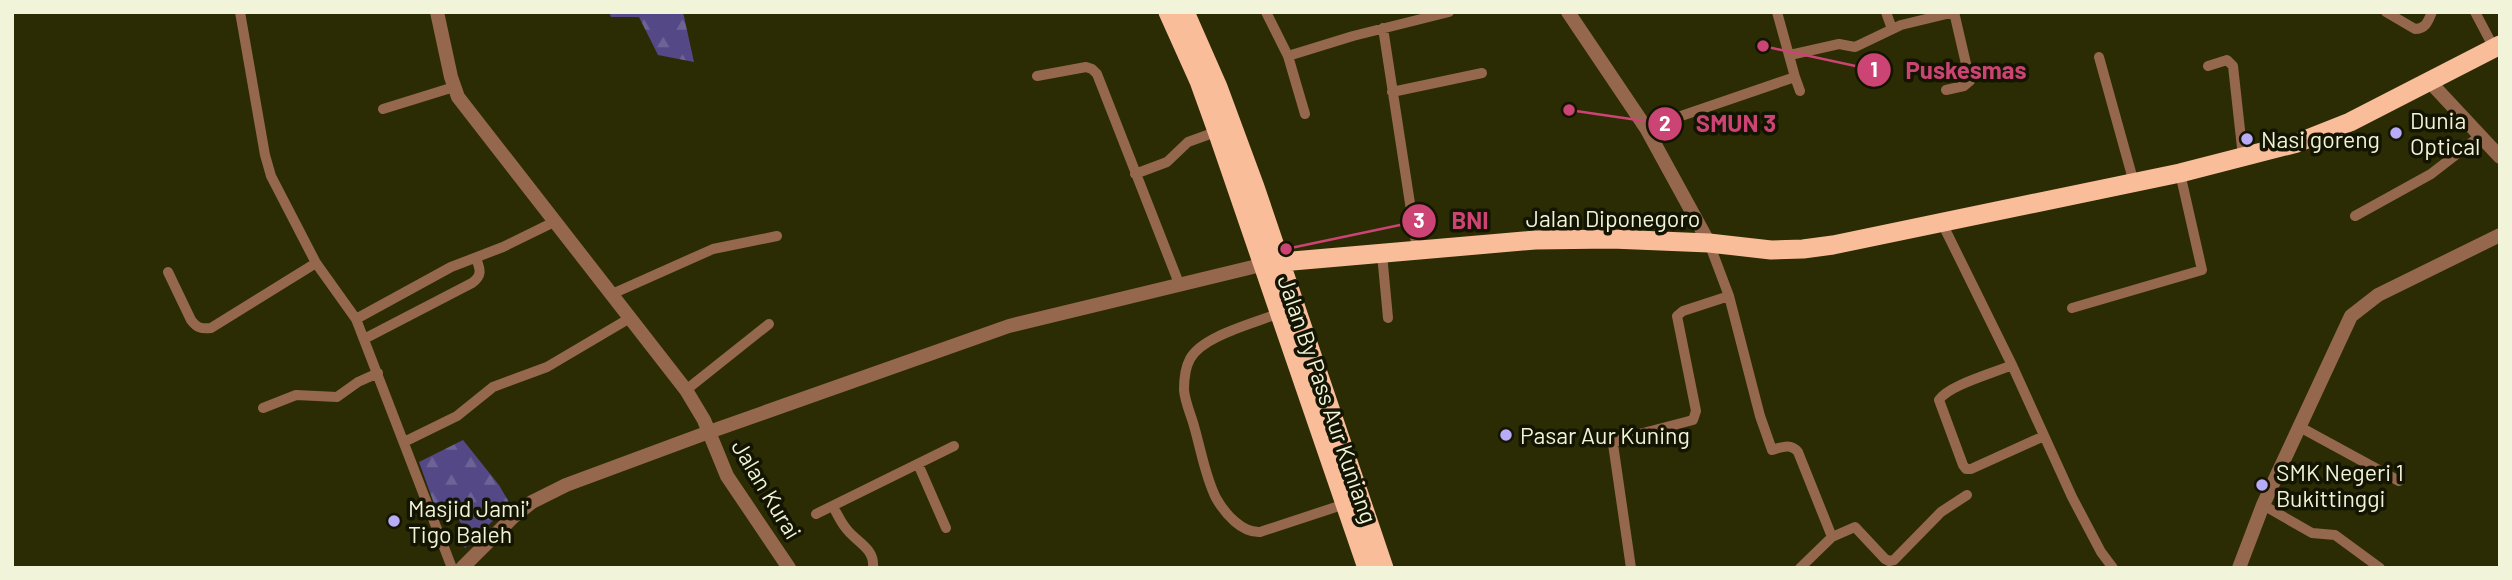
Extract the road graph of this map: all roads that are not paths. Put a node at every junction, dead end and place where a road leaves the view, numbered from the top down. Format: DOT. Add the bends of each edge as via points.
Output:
graph roads {
  1 [pos="240,12"];
  2 [pos="438,12"];
  3 [pos="1158,12"];
  4 [pos="1168,12"];
  5 [pos="1176,12"];
  6 [pos="1185,12"];
  7 [pos="1266,12"];
  8 [pos="1449,12"];
  9 [pos="1568,12"];
  10 [pos="1777,12"];
  11 [pos="1886,12"];
  12 [pos="1955,12"];
  13 [pos="2386,12"];
  14 [pos="2432,12"];
  15 [pos="2475,12"];
  16 [pos="1383,28"];
  17 [pos="1892,29"];
  18 [pos="2497,47"];
  19 [pos="1790,55"];
  20 [pos="1288,56"];
  21 [pos="2099,57"];
  22 [pos="2208,66"];
  23 [pos="1482,73"];
  24 [pos="1037,76"];
  25 [pos="1795,77"];
  26 [pos="2429,81"];
  27 [pos="454,87"];
  28 [pos="1946,90"];
  29 [pos="1392,92"];
  30 [pos="1800,92"];
  31 [pos="383,109"];
  32 [pos="1305,114"];
  33 [pos="1646,128"];
  34 [pos="1210,134"];
  35 [pos="2480,136"];
  36 [pos="2500,157"];
  37 [pos="2243,158"];
  38 [pos="2180,173"];
  39 [pos="1135,174"];
  40 [pos="2134,183"];
  41 [pos="2355,216"];
  42 [pos="556,221"];
  43 [pos="1942,223"];
  44 [pos="2500,235"];
  45 [pos="777,236"];
  46 [pos="1709,243"];
  47 [pos="1417,249"];
  48 [pos="1382,254"];
  49 [pos="476,258"];
  50 [pos="1281,261"];
  51 [pos="316,263"];
  52 [pos="1257,266"];
  53 [pos="167,272"];
  54 [pos="1180,286"];
  55 [pos="612,294"];
  56 [pos="1729,296"];
  57 [pos="2072,308"];
  58 [pos="1274,315"];
  59 [pos="630,318"];
  60 [pos="1388,318"];
  61 [pos="356,319"];
  62 [pos="769,324"];
  63 [pos="364,339"];
  64 [pos="2012,365"];
  65 [pos="378,373"];
  66 [pos="686,390"];
  67 [pos="1324,394"];
  68 [pos="1303,401"];
  69 [pos="262,408"];
  70 [pos="2298,426"];
  71 [pos="709,432"];
  72 [pos="2044,436"];
  73 [pos="404,442"];
  74 [pos="954,446"];
  75 [pos="918,464"];
  76 [pos="2399,481"];
  77 [pos="1967,495"];
  78 [pos="2263,505"];
  79 [pos="1339,506"];
  80 [pos="833,507"];
  81 [pos="816,514"];
  82 [pos="946,528"];
  83 [pos="1832,537"];
  84 [pos="462,567"];
  85 [pos="789,568"];
  86 [pos="873,568"];
  87 [pos="1359,568"];
  88 [pos="1367,568"];
  89 [pos="1374,568"];
  90 [pos="1384,568"];
  91 [pos="1631,568"];
  92 [pos="1800,568"];
  93 [pos="2113,568"];
  94 [pos="2239,568"];
  95 [pos="2380,568"];
  1 -- 51 [label="street" via="271,176"];
  2 -- 27 [label="street, Jalan Kurai"];
  3 -- 34 [label="highway, Jalan By Pass Aur Kuniang"];
  4 -- 88 [label="highway, Jalan By Pass Aur Kuniang, bridge" via="1217,131"];
  5 -- 89 [label="highway, Jalan By Pass Aur Kuniang" via="1210,89"];
  6 -- 50 [label="highway, Jalan By Pass Aur Kuniang" via="1218,87"];
  7 -- 20 [label="street"];
  8 -- 16 [label="street"];
  9 -- 33 [label="street"];
  10 -- 19 [label="street"];
  11 -- 17 [label="street"];
  12 -- 17 [label="street"];
  12 -- 28 [label="street" via="1970,81"];
  13 -- 14 [label="street" via="2420,29"];
  15 -- 18 [label="street"];
  16 -- 20 [label="street"];
  16 -- 29 [label="street"];
  17 -- 19 [label="street" via="1855,47 1839,44"];
  18 -- 26 [label="highway, Jalan Diponegoro"];
  19 -- 25 [label="street"];
  20 -- 32 [label="street"];
  21 -- 40 [label="street"];
  22 -- 37 [label="street" via="2227,60 2233,66"];
  23 -- 29 [label="street"];
  24 -- 39 [label="street" via="1093,69"];
  25 -- 30 [label="street"];
  25 -- 33 [label="street"];
  26 -- 35 [label="street"];
  26 -- 37 [label="highway, Jalan Diponegoro" via="2326,133"];
  27 -- 31 [label="street"];
  27 -- 42 [label="street, Jalan Kurai"];
  29 -- 47 [label="street"];
  33 -- 46 [label="street"];
  34 -- 39 [label="street" via="1188,142 1167,162"];
  34 -- 52 [label="highway, Jalan By Pass Aur Kuniang"];
  35 -- 36 [label="street"];
  35 -- 41 [label="street" via="2431,174"];
  37 -- 38 [label="highway, Jalan Diponegoro"];
  38 -- 40 [label="highway, Jalan Diponegoro"];
  38 -- 57 [label="street" via="2202,270"];
  39 -- 54 [label="street"];
  40 -- 43 [label="highway, Jalan Diponegoro"];
  42 -- 49 [label="street"];
  42 -- 55 [label="street, Jalan Kurai"];
  43 -- 46 [label="highway, Jalan Diponegoro" via="1803,249"];
  43 -- 64 [label="street"];
  44 -- 70 [label="street" via="2378,295 2351,316"];
  45 -- 55 [label="street" via="713,249"];
  46 -- 47 [label="highway, Jalan Diponegoro" via="1535,240"];
  46 -- 56 [label="street"];
  47 -- 48 [label="highway, Jalan Diponegoro"];
  48 -- 50 [label="highway, Jalan Diponegoro"];
  48 -- 60 [label="street"];
  49 -- 61 [label="street"];
  49 -- 63 [label="street" via="479,278"];
  50 -- 67 [label="highway, Jalan By Pass Aur Kuniang"];
  51 -- 53 [label="street" via="203,329 191,320"];
  51 -- 61 [label="street"];
  52 -- 54 [label="street"];
  52 -- 58 [label="highway, Jalan By Pass Aur Kuniang"];
  54 -- 71 [label="street" via="1009,326"];
  55 -- 59 [label="street, Jalan Kurai"];
  56 -- 83 [label="street" via="1772,450 1789,446 1798,452"];
  56 -- 91 [label="street" via="1676,316 1696,411 1693,420 1613,444"];
  58 -- 68 [label="highway, Jalan By Pass Aur Kuniang"];
  58 -- 79 [label="street" via="1200,347 1185,373 1184,393 1210,484 1223,508 1251,532"];
  59 -- 66 [label="street, Jalan Kurai"];
  59 -- 73 [label="street" via="547,366 493,387 457,416"];
  61 -- 63 [label="street"];
  62 -- 66 [label="street"];
  63 -- 65 [label="street"];
  64 -- 72 [label="street"];
  64 -- 72 [label="street" via="1939,400 1963,465 1971,469"];
  65 -- 69 [label="street" via="337,397 296,395"];
  65 -- 73 [label="street"];
  66 -- 71 [label="street, Jalan Kurai"];
  67 -- 68 [label="highway"];
  67 -- 90 [label="highway, Jalan By Pass Aur Kuniang"];
  68 -- 79 [label="highway, Jalan By Pass Aur Kuniang"];
  70 -- 76 [label="street"];
  70 -- 78 [label="street"];
  71 -- 84 [label="street" via="549,492 513,517"];
  71 -- 85 [label="street, Jalan Kurai" via="727,476"];
  72 -- 93 [label="street" via="2083,519"];
  73 -- 84 [label="street"];
  74 -- 75 [label="street"];
  75 -- 80 [label="street"];
  75 -- 82 [label="street"];
  77 -- 83 [label="street" via="1941,512 1894,560 1885,559 1855,527"];
  78 -- 94 [label="street"];
  78 -- 95 [label="street" via="2312,533 2335,536"];
  79 -- 87 [label="highway, Jalan By Pass Aur Kuniang"];
  80 -- 81 [label="street"];
  80 -- 86 [label="street" via="844,527 867,547"];
  83 -- 92 [label="street"];
}
